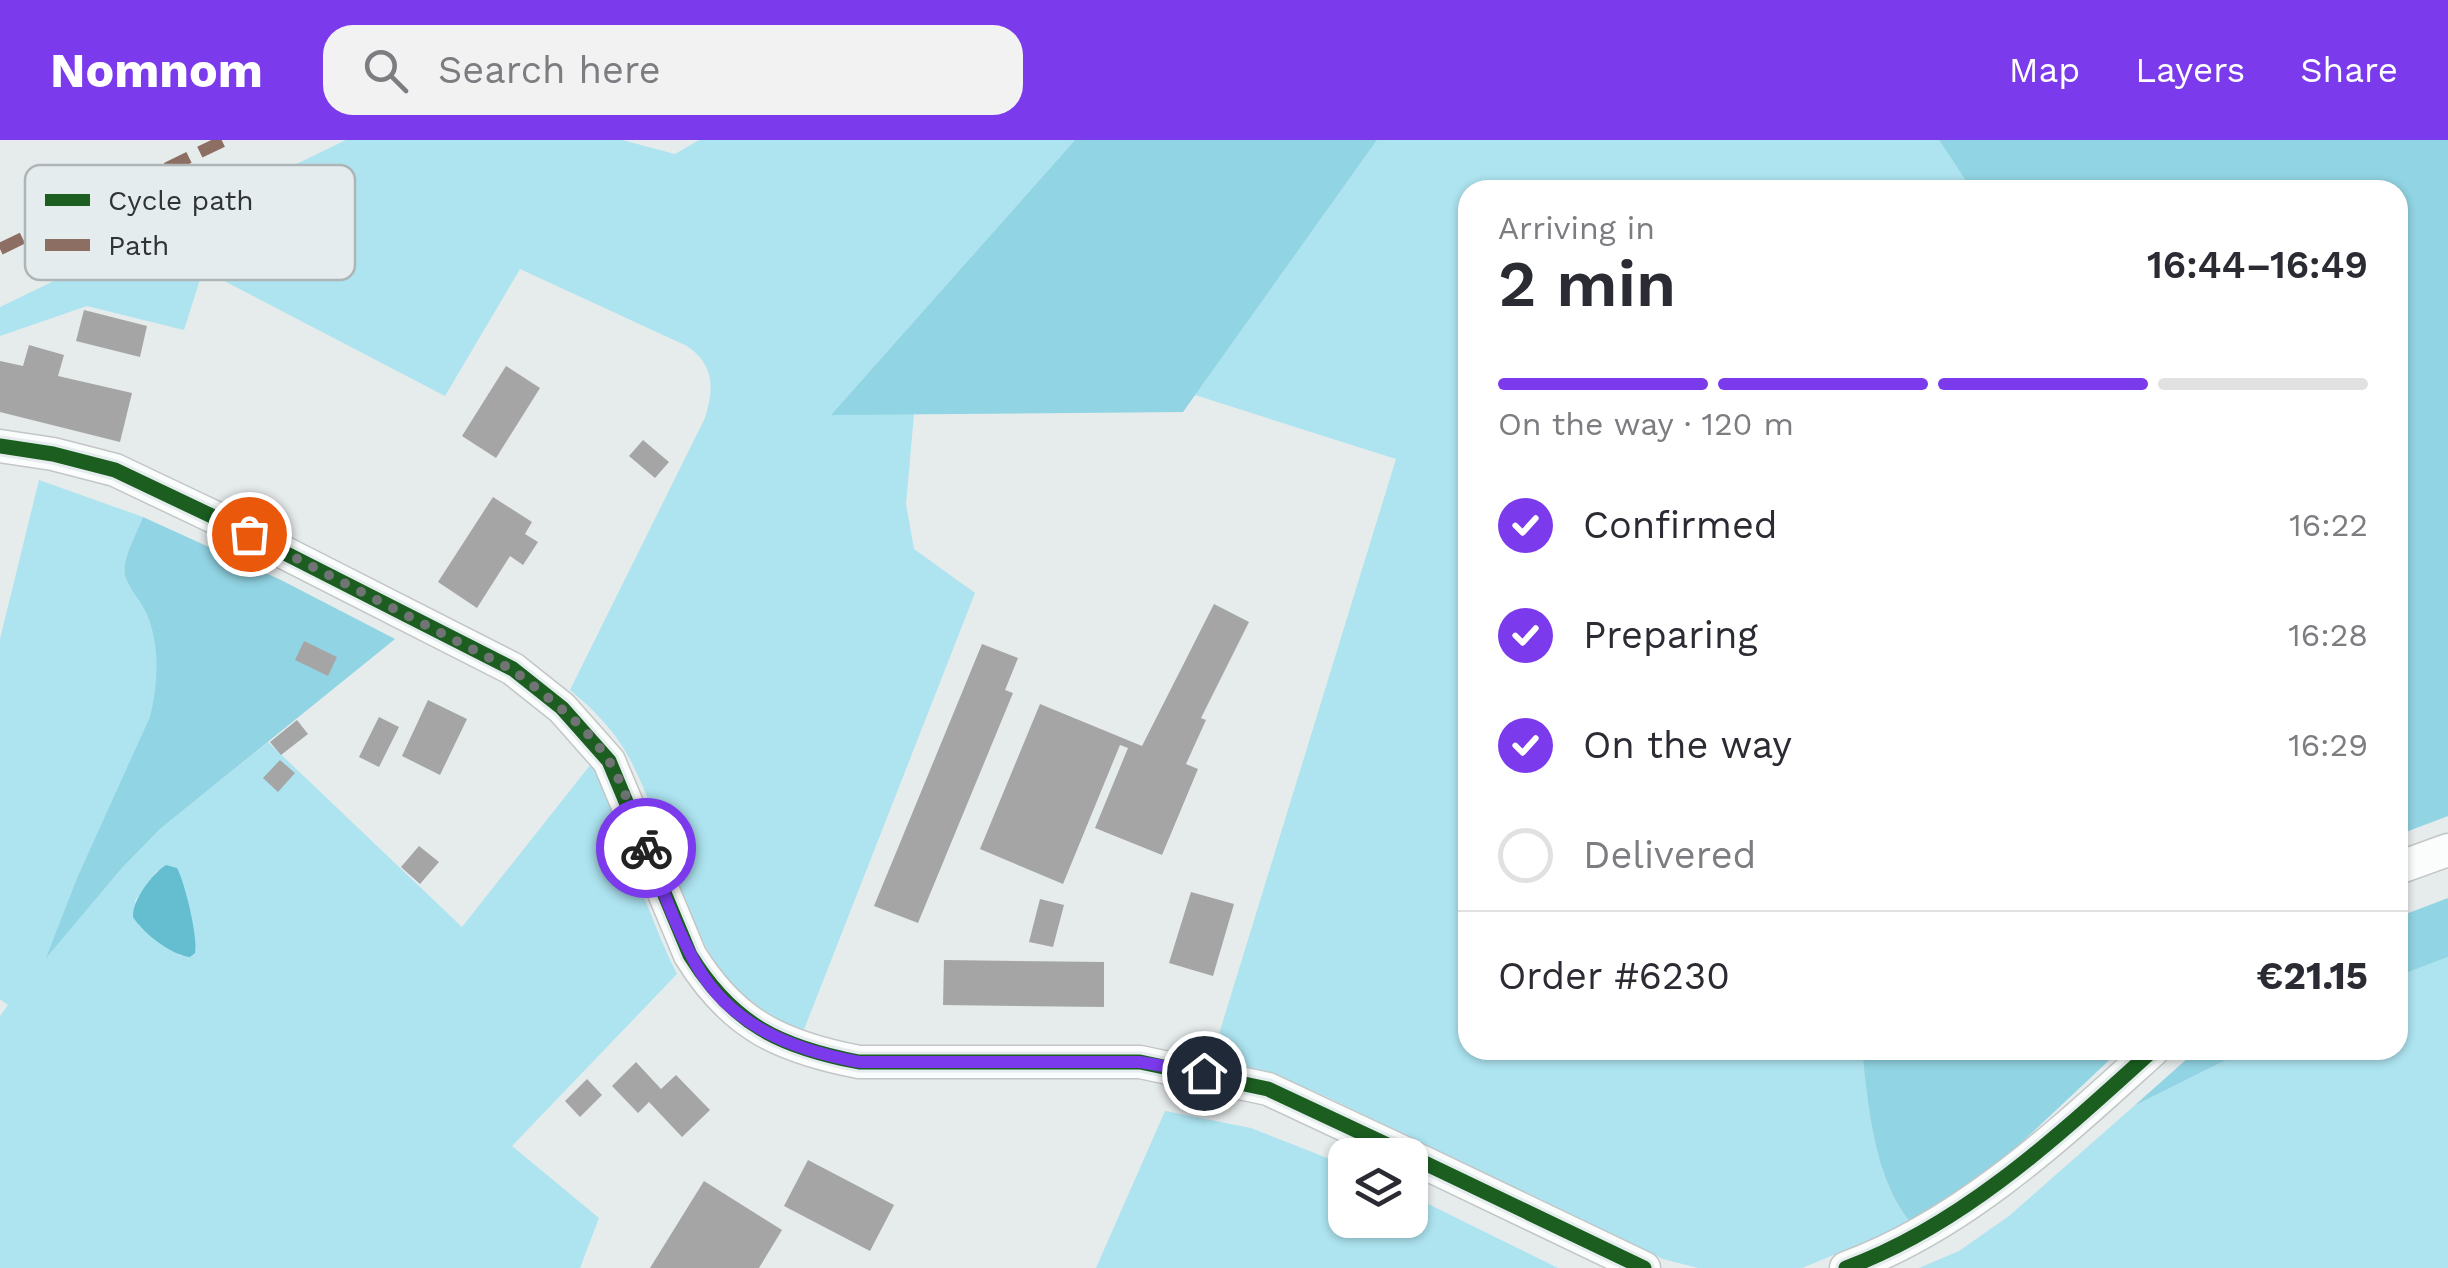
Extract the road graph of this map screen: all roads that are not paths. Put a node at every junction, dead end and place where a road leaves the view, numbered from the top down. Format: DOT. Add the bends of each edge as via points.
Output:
graph roads {
  1 [pos="0,446"];
  2 [pos="2448,850"];
  3 [pos="2408,864"];
  4 [pos="2142,1060"];
  5 [pos="1373,1138"];
  6 [pos="1428,1164"];
  7 [pos="1644,1268"];
  8 [pos="1846,1268"];
  1 -- 5 [label="street" via="115,470 513,670 562,708 609,761 690,955 729,1005 769,1036 859,1062 1140,1062 1268,1089"];
  2 -- 3 [label="street"];
  4 -- 8 [label="street" via="1964,1207 1884,1254"];
  6 -- 7 [label="street"];
}
